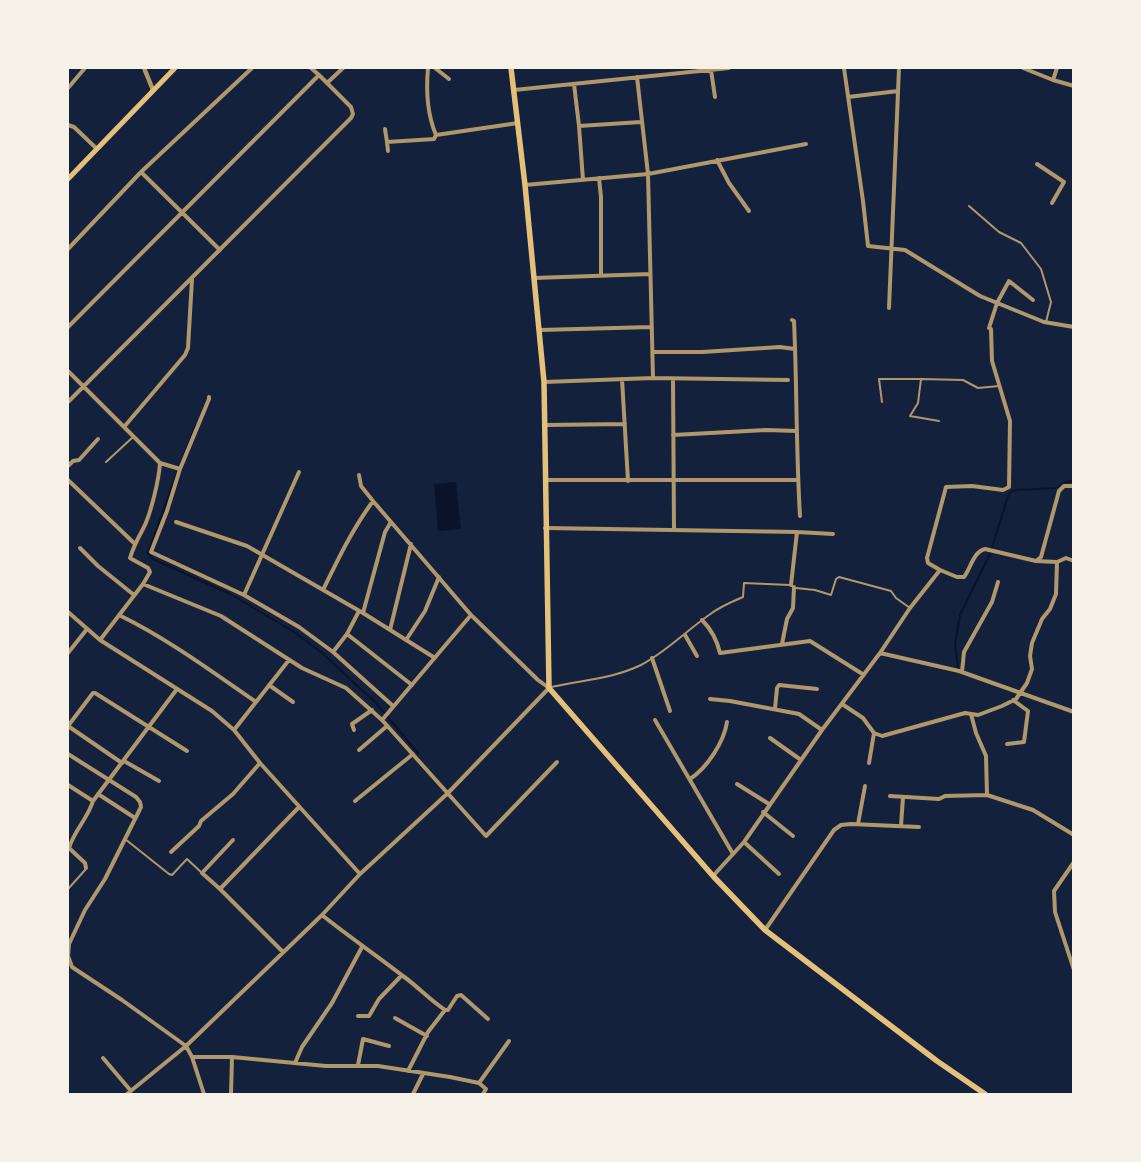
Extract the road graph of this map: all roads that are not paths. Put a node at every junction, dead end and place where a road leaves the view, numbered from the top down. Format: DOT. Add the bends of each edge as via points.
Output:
graph roads {
  1 [pos="86,68"];
  2 [pos="144,68"];
  3 [pos="175,68"];
  4 [pos="252,68"];
  5 [pos="311,68"];
  6 [pos="343,68"];
  7 [pos="428,68"];
  8 [pos="435,68"];
  9 [pos="511,68"];
  10 [pos="729,68"];
  11 [pos="844,68"];
  12 [pos="899,68"];
  13 [pos="1023,68"];
  14 [pos="1057,68"];
  15 [pos="711,70"];
  16 [pos="319,75"];
  17 [pos="637,77"];
  18 [pos="449,79"];
  19 [pos="1053,80"];
  20 [pos="327,83"];
  21 [pos="574,84"];
  22 [pos="1074,86"];
  23 [pos="68,88"];
  24 [pos="152,90"];
  25 [pos="514,90"];
  26 [pos="898,91"];
  27 [pos="715,97"];
  28 [pos="848,97"];
  29 [pos="641,122"];
  30 [pos="518,124"];
  31 [pos="68,125"];
  32 [pos="579,126"];
  33 [pos="385,129"];
  34 [pos="436,135"];
  35 [pos="387,142"];
  36 [pos="806,144"];
  37 [pos="97,149"];
  38 [pos="388,152"];
  39 [pos="717,160"];
  40 [pos="1037,164"];
  41 [pos="140,172"];
  42 [pos="648,174"];
  43 [pos="599,178"];
  44 [pos="68,179"];
  45 [pos="583,180"];
  46 [pos="525,185"];
  47 [pos="1052,203"];
  48 [pos="969,206"];
  49 [pos="749,211"];
  50 [pos="182,214"];
  51 [pos="891,247"];
  52 [pos="68,249"];
  53 [pos="220,250"];
  54 [pos="601,274"];
  55 [pos="650,274"];
  56 [pos="534,278"];
  57 [pos="192,279"];
  58 [pos="1033,300"];
  59 [pos="997,303"];
  60 [pos="889,308"];
  61 [pos="792,320"];
  62 [pos="1046,322"];
  63 [pos="68,327"];
  64 [pos="652,327"];
  65 [pos="1074,327"];
  66 [pos="540,330"];
  67 [pos="795,349"];
  68 [pos="653,352"];
  69 [pos="68,371"];
  70 [pos="653,378"];
  71 [pos="622,379"];
  72 [pos="673,379"];
  73 [pos="920,379"];
  74 [pos="788,380"];
  75 [pos="544,382"];
  76 [pos="999,386"];
  77 [pos="83,387"];
  78 [pos="209,397"];
  79 [pos="68,402"];
  80 [pos="882,402"];
  81 [pos="939,421"];
  82 [pos="625,424"];
  83 [pos="545,426"];
  84 [pos="124,428"];
  85 [pos="797,431"];
  86 [pos="673,434"];
  87 [pos="133,437"];
  88 [pos="98,438"];
  89 [pos="106,462"];
  90 [pos="160,463"];
  91 [pos="68,466"];
  92 [pos="180,469"];
  93 [pos="299,472"];
  94 [pos="359,475"];
  95 [pos="68,480"];
  96 [pos="546,480"];
  97 [pos="798,480"];
  98 [pos="628,481"];
  99 [pos="673,481"];
  100 [pos="1073,484"];
  101 [pos="373,501"];
  102 [pos="800,516"];
  103 [pos="176,522"];
  104 [pos="391,522"];
  105 [pos="545,528"];
  106 [pos="674,530"];
  107 [pos="797,532"];
  108 [pos="833,534"];
  109 [pos="134,543"];
  110 [pos="411,544"];
  111 [pos="80,548"];
  112 [pos="262,554"];
  113 [pos="1036,561"];
  114 [pos="1074,561"];
  115 [pos="1057,562"];
  116 [pos="940,570"];
  117 [pos="439,578"];
  118 [pos="998,582"];
  119 [pos="143,584"];
  120 [pos="792,586"];
  121 [pos="323,590"];
  122 [pos="134,595"];
  123 [pos="244,595"];
  124 [pos="910,608"];
  125 [pos="358,611"];
  126 [pos="68,612"];
  127 [pos="363,614"];
  128 [pos="471,615"];
  129 [pos="119,616"];
  130 [pos="702,620"];
  131 [pos="87,629"];
  132 [pos="390,630"];
  133 [pos="347,634"];
  134 [pos="685,635"];
  135 [pos="100,640"];
  136 [pos="406,640"];
  137 [pos="782,644"];
  138 [pos="333,652"];
  139 [pos="68,653"];
  140 [pos="880,653"];
  141 [pos="696,656"];
  142 [pos="435,658"];
  143 [pos="652,658"];
  144 [pos="290,660"];
  145 [pos="962,672"];
  146 [pos="864,675"];
  147 [pos="269,685"];
  148 [pos="412,685"];
  149 [pos="549,688"];
  150 [pos="178,689"];
  151 [pos="817,689"];
  152 [pos="1021,693"];
  153 [pos="710,699"];
  154 [pos="1013,700"];
  155 [pos="256,702"];
  156 [pos="292,702"];
  157 [pos="842,704"];
  158 [pos="393,706"];
  159 [pos="775,709"];
  160 [pos="372,710"];
  161 [pos="670,711"];
  162 [pos="1074,712"];
  163 [pos="970,714"];
  164 [pos="383,719"];
  165 [pos="655,720"];
  166 [pos="727,722"];
  167 [pos="68,726"];
  168 [pos="387,726"];
  169 [pos="149,727"];
  170 [pos="234,730"];
  171 [pos="354,730"];
  172 [pos="822,730"];
  173 [pos="874,733"];
  174 [pos="770,738"];
  175 [pos="1007,744"];
  176 [pos="187,750"];
  177 [pos="359,750"];
  178 [pos="68,754"];
  179 [pos="413,754"];
  180 [pos="802,760"];
  181 [pos="123,762"];
  182 [pos="557,762"];
  183 [pos="260,763"];
  184 [pos="869,763"];
  185 [pos="690,779"];
  186 [pos="109,780"];
  187 [pos="159,781"];
  188 [pos="736,784"];
  189 [pos="68,785"];
  190 [pos="865,786"];
  191 [pos="448,793"];
  192 [pos="98,794"];
  193 [pos="987,795"];
  194 [pos="890,796"];
  195 [pos="903,797"];
  196 [pos="92,801"];
  197 [pos="355,801"];
  198 [pos="769,804"];
  199 [pos="299,808"];
  200 [pos="763,812"];
  201 [pos="135,818"];
  202 [pos="858,824"];
  203 [pos="901,826"];
  204 [pos="919,827"];
  205 [pos="1074,835"];
  206 [pos="793,836"];
  207 [pos="125,839"];
  208 [pos="233,840"];
  209 [pos="744,842"];
  210 [pos="171,852"];
  211 [pos="733,854"];
  212 [pos="1074,862"];
  213 [pos="86,868"];
  214 [pos="202,873"];
  215 [pos="360,874"];
  216 [pos="779,874"];
  217 [pos="714,876"];
  218 [pos="68,889"];
  219 [pos="220,889"];
  220 [pos="322,915"];
  221 [pos="765,930"];
  222 [pos="362,947"];
  223 [pos="283,952"];
  224 [pos="70,969"];
  225 [pos="1074,970"];
  226 [pos="402,974"];
  227 [pos="445,1010"];
  228 [pos="358,1016"];
  229 [pos="395,1018"];
  230 [pos="488,1019"];
  231 [pos="427,1036"];
  232 [pos="509,1041"];
  233 [pos="186,1046"];
  234 [pos="389,1046"];
  235 [pos="192,1056"];
  236 [pos="232,1057"];
  237 [pos="103,1058"];
  238 [pos="295,1063"];
  239 [pos="358,1065"];
  240 [pos="408,1071"];
  241 [pos="423,1074"];
  242 [pos="480,1084"];
  243 [pos="131,1091"];
  244 [pos="984,1093"];
  245 [pos="127,1094"];
  246 [pos="204,1094"];
  247 [pos="232,1094"];
  248 [pos="413,1094"];
  249 [pos="484,1094"];
  1 -- 23 [label="street"];
  2 -- 24 [label="street"];
  3 -- 24 [label="main road"];
  4 -- 41 [label="street"];
  5 -- 16 [label="street"];
  6 -- 20 [label="street"];
  7 -- 34 [label="street" via="426,89"];
  8 -- 18 [label="street"];
  9 -- 25 [label="main road"];
  10 -- 15 [label="street"];
  11 -- 28 [label="street"];
  12 -- 26 [label="street"];
  13 -- 19 [label="street"];
  14 -- 19 [label="street"];
  15 -- 17 [label="street"];
  15 -- 27 [label="street"];
  16 -- 20 [label="street"];
  16 -- 50 [label="street"];
  17 -- 21 [label="street"];
  17 -- 29 [label="street"];
  19 -- 22 [label="street"];
  20 -- 53 [label="street" via="351,108 351,118"];
  21 -- 25 [label="street"];
  21 -- 32 [label="street"];
  24 -- 37 [label="main road"];
  25 -- 30 [label="main road"];
  26 -- 28 [label="street"];
  26 -- 51 [label="street"];
  28 -- 51 [label="street" via="868,246"];
  29 -- 32 [label="street"];
  29 -- 42 [label="street"];
  30 -- 34 [label="street"];
  30 -- 46 [label="main road"];
  31 -- 37 [label="street"];
  32 -- 45 [label="street"];
  33 -- 35 [label="street"];
  34 -- 35 [label="street" via="434,139"];
  35 -- 38 [label="street"];
  36 -- 39 [label="street"];
  37 -- 44 [label="main road"];
  39 -- 42 [label="street"];
  39 -- 49 [label="street"];
  40 -- 47 [label="street" via="1064,182"];
  41 -- 50 [label="street"];
  41 -- 52 [label="street"];
  42 -- 43 [label="street"];
  42 -- 55 [label="street"];
  43 -- 45 [label="street"];
  43 -- 54 [label="street"];
  45 -- 46 [label="street"];
  46 -- 56 [label="main road"];
  48 -- 62 [label="lane" via="999,232 1020,243 1041,269 1051,302"];
  50 -- 53 [label="street"];
  50 -- 63 [label="street"];
  51 -- 59 [label="street" via="905,250"];
  51 -- 60 [label="street"];
  53 -- 57 [label="street"];
  54 -- 55 [label="street"];
  54 -- 56 [label="street"];
  55 -- 64 [label="street"];
  56 -- 66 [label="main road"];
  57 -- 77 [label="street"];
  57 -- 84 [label="street" via="185,355"];
  58 -- 59 [label="street" via="1009,281"];
  59 -- 62 [label="street"];
  59 -- 76 [label="street" via="989,328 992,361"];
  61 -- 67 [label="street"];
  62 -- 65 [label="street"];
  64 -- 66 [label="street"];
  64 -- 68 [label="street"];
  66 -- 75 [label="main road"];
  67 -- 68 [label="street"];
  67 -- 85 [label="street"];
  68 -- 70 [label="street"];
  69 -- 77 [label="street"];
  70 -- 71 [label="street"];
  70 -- 72 [label="street"];
  71 -- 75 [label="street"];
  71 -- 82 [label="street"];
  72 -- 74 [label="street"];
  72 -- 86 [label="street"];
  73 -- 76 [label="lane" via="962,380 978,388"];
  73 -- 80 [label="lane" via="879,379"];
  73 -- 81 [label="lane" via="918,403 910,416"];
  75 -- 83 [label="main road"];
  76 -- 116 [label="street" via="1010,421 1009,487 1003,490 946,487 927,560"];
  77 -- 79 [label="street"];
  77 -- 84 [label="street"];
  78 -- 92 [label="street"];
  82 -- 83 [label="street"];
  82 -- 98 [label="street"];
  83 -- 96 [label="main road"];
  84 -- 87 [label="street"];
  85 -- 86 [label="street"];
  85 -- 97 [label="street"];
  86 -- 99 [label="street"];
  87 -- 89 [label="lane"];
  87 -- 90 [label="street"];
  88 -- 91 [label="street" via="79,460"];
  90 -- 92 [label="street"];
  90 -- 109 [label="street" via="144,527"];
  92 -- 123 [label="street" via="151,552"];
  93 -- 112 [label="street"];
  94 -- 101 [label="street" via="361,486"];
  95 -- 109 [label="street"];
  96 -- 98 [label="street"];
  96 -- 105 [label="main road"];
  97 -- 99 [label="street"];
  97 -- 102 [label="street"];
  98 -- 99 [label="street"];
  99 -- 106 [label="street"];
  100 -- 113 [label="street" via="1059,490 1041,557"];
  101 -- 104 [label="street"];
  101 -- 121 [label="street" via="344,544"];
  103 -- 112 [label="street"];
  104 -- 110 [label="street"];
  104 -- 127 [label="street" via="385,532"];
  105 -- 106 [label="street"];
  105 -- 149 [label="main road"];
  106 -- 107 [label="street"];
  107 -- 108 [label="street"];
  107 -- 120 [label="street"];
  109 -- 119 [label="street" via="130,558 150,572"];
  110 -- 117 [label="street"];
  110 -- 132 [label="street"];
  111 -- 122 [label="street"];
  112 -- 121 [label="street"];
  112 -- 123 [label="street"];
  113 -- 115 [label="street"];
  113 -- 116 [label="street" via="989,549 978,552 962,578"];
  114 -- 115 [label="street" via="1066,558"];
  115 -- 152 [label="street" via="1056,594 1032,643 1032,669"];
  116 -- 124 [label="street"];
  117 -- 128 [label="street"];
  117 -- 136 [label="street" via="425,611"];
  118 -- 145 [label="street" via="992,602 964,652"];
  119 -- 122 [label="street"];
  119 -- 144 [label="street" via="221,616"];
  120 -- 124 [label="lane" via="831,595 839,577 890,591"];
  120 -- 130 [label="lane" via="744,583 743,597"];
  120 -- 137 [label="street" via="793,608 787,619"];
  121 -- 125 [label="street"];
  122 -- 129 [label="street"];
  123 -- 138 [label="street"];
  124 -- 140 [label="street"];
  125 -- 127 [label="street"];
  125 -- 133 [label="street"];
  126 -- 131 [label="street"];
  127 -- 132 [label="street"];
  128 -- 142 [label="street"];
  128 -- 149 [label="street"];
  129 -- 135 [label="street"];
  129 -- 155 [label="street" via="192,657"];
  130 -- 134 [label="lane"];
  130 -- 137 [label="street" via="713,633 720,653"];
  131 -- 135 [label="street"];
  131 -- 139 [label="street"];
  132 -- 136 [label="street"];
  133 -- 138 [label="street"];
  133 -- 148 [label="street"];
  134 -- 141 [label="street"];
  134 -- 143 [label="lane"];
  135 -- 150 [label="street"];
  136 -- 142 [label="street"];
  137 -- 146 [label="street" via="812,641"];
  138 -- 158 [label="street"];
  140 -- 145 [label="street"];
  140 -- 146 [label="street"];
  142 -- 148 [label="street"];
  143 -- 149 [label="lane" via="606,678"];
  143 -- 161 [label="street"];
  144 -- 147 [label="street"];
  144 -- 160 [label="street" via="346,688"];
  145 -- 152 [label="street"];
  146 -- 157 [label="street"];
  147 -- 155 [label="street"];
  147 -- 156 [label="street"];
  148 -- 158 [label="street"];
  149 -- 191 [label="street"];
  149 -- 217 [label="main road"];
  150 -- 169 [label="street"];
  150 -- 170 [label="street"];
  151 -- 159 [label="street" via="779,685"];
  152 -- 154 [label="street"];
  152 -- 162 [label="street"];
  153 -- 159 [label="street"];
  154 -- 163 [label="street" via="978,715"];
  154 -- 175 [label="street" via="1028,711 1024,742"];
  155 -- 170 [label="street"];
  157 -- 172 [label="street"];
  157 -- 173 [label="street" via="863,718"];
  158 -- 164 [label="street"];
  159 -- 172 [label="street" via="799,714"];
  160 -- 164 [label="street"];
  160 -- 171 [label="street" via="352,724"];
  163 -- 173 [label="street" via="887,735"];
  163 -- 193 [label="street" via="986,756"];
  164 -- 168 [label="street"];
  165 -- 185 [label="street"];
  166 -- 185 [label="street" via="725,733 705,767"];
  167 -- 169 [label="street" via="95,693"];
  167 -- 181 [label="street"];
  168 -- 177 [label="street"];
  168 -- 179 [label="street"];
  169 -- 176 [label="street"];
  169 -- 181 [label="street"];
  170 -- 183 [label="street"];
  172 -- 180 [label="street"];
  173 -- 184 [label="street"];
  174 -- 180 [label="street"];
  178 -- 186 [label="street"];
  179 -- 191 [label="street"];
  179 -- 197 [label="street"];
  180 -- 198 [label="street"];
  181 -- 186 [label="street"];
  181 -- 187 [label="street"];
  182 -- 191 [label="street" via="486,836"];
  183 -- 199 [label="street"];
  183 -- 210 [label="street" via="233,794"];
  185 -- 211 [label="street"];
  186 -- 192 [label="street"];
  186 -- 201 [label="street" via="140,802"];
  188 -- 198 [label="street"];
  189 -- 196 [label="street"];
  190 -- 202 [label="street"];
  191 -- 215 [label="street"];
  192 -- 196 [label="street"];
  192 -- 201 [label="street"];
  193 -- 195 [label="street" via="939,799"];
  193 -- 205 [label="street" via="1033,810"];
  194 -- 195 [label="street"];
  195 -- 203 [label="street"];
  196 -- 213 [label="street" via="69,848"];
  198 -- 200 [label="street"];
  199 -- 215 [label="street"];
  199 -- 219 [label="street"];
  200 -- 206 [label="street"];
  200 -- 209 [label="street"];
  201 -- 207 [label="street"];
  202 -- 203 [label="street"];
  202 -- 221 [label="street" via="841,825 834,830"];
  203 -- 204 [label="street"];
  207 -- 214 [label="lane" via="169,874 175,873 187,859"];
  207 -- 224 [label="street" via="69,944"];
  208 -- 214 [label="street"];
  209 -- 211 [label="street"];
  209 -- 216 [label="street"];
  211 -- 217 [label="street"];
  212 -- 225 [label="street" via="1054,891 1055,912"];
  213 -- 218 [label="lane"];
  214 -- 219 [label="street"];
  215 -- 220 [label="street"];
  217 -- 221 [label="main road"];
  219 -- 223 [label="street"];
  220 -- 222 [label="street"];
  220 -- 223 [label="street"];
  221 -- 244 [label="main road"];
  222 -- 226 [label="street"];
  222 -- 238 [label="street"];
  223 -- 233 [label="street"];
  224 -- 233 [label="street" via="122,1000"];
  226 -- 227 [label="street"];
  226 -- 228 [label="street" via="379,999 369,1016"];
  227 -- 230 [label="street" via="461,994"];
  227 -- 231 [label="street"];
  229 -- 231 [label="street"];
  231 -- 240 [label="street"];
  232 -- 242 [label="street"];
  233 -- 235 [label="street"];
  233 -- 243 [label="street"];
  234 -- 239 [label="street" via="363,1039"];
  235 -- 236 [label="street"];
  235 -- 246 [label="street"];
  236 -- 238 [label="street"];
  236 -- 247 [label="street"];
  237 -- 243 [label="street"];
  238 -- 239 [label="street"];
  239 -- 240 [label="street"];
  240 -- 241 [label="street"];
  241 -- 242 [label="street"];
  241 -- 248 [label="street"];
  242 -- 249 [label="street" via="486,1089"];
  243 -- 245 [label="street"];
}
